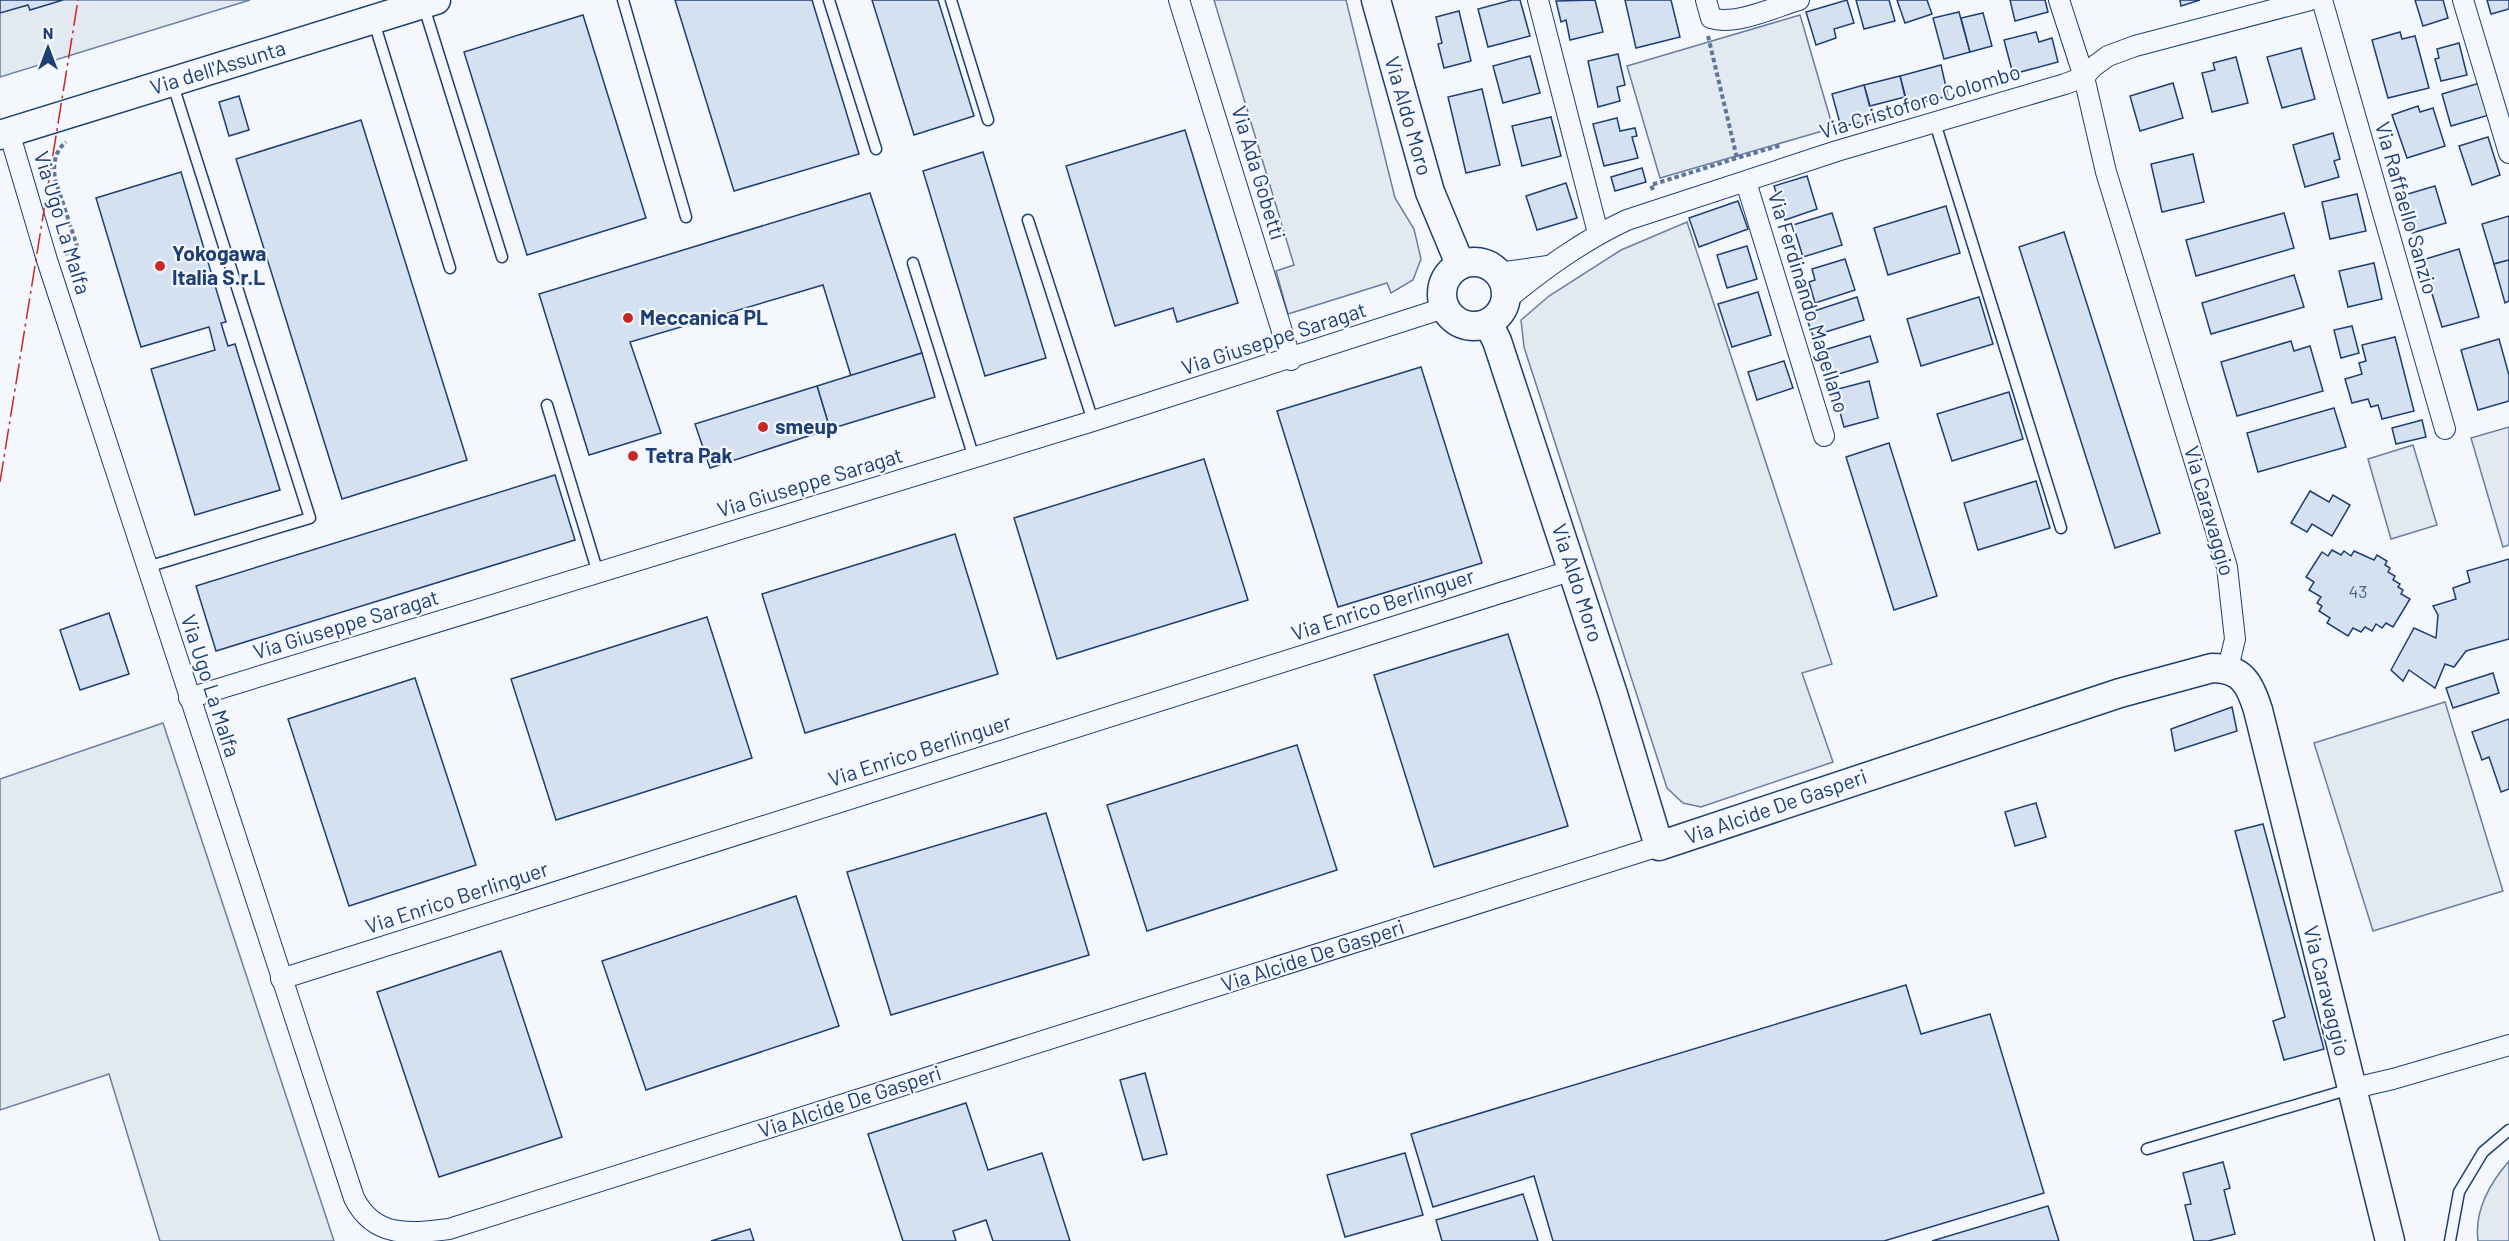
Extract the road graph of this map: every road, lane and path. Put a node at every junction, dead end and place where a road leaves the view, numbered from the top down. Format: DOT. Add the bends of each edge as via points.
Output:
graph roads {
  1 [pos="623,0"];
  2 [pos="829,0"];
  3 [pos="951,0"];
  4 [pos="1179,0"];
  5 [pos="1376,0"];
  6 [pos="1538,0"];
  7 [pos="1799,0"];
  8 [pos="2059,0"];
  9 [pos="2310,0"];
  10 [pos="2322,0"];
  11 [pos="2463,0"];
  12 [pos="429,2"];
  13 [pos="2285,3"];
  14 [pos="1709,9"];
  15 [pos="373,19"];
  16 [pos="2084,77"];
  17 [pos="172,82"];
  18 [pos="988,120"];
  19 [pos="1935,123"];
  20 [pos="5,134"];
  21 [pos="70,140"];
  22 [pos="1789,143"];
  23 [pos="876,149"];
  24 [pos="2509,153"];
  25 [pos="1746,182"];
  26 [pos="686,217"];
  27 [pos="1028,220"];
  28 [pos="1598,233"];
  29 [pos="502,257"];
  30 [pos="46,260"];
  31 [pos="913,263"];
  32 [pos="1460,264"];
  33 [pos="1548,266"];
  34 [pos="450,268"];
  35 [pos="1499,273"];
  36 [pos="1506,300"];
  37 [pos="1444,309"];
  38 [pos="1488,323"];
  39 [pos="1290,360"];
  40 [pos="547,405"];
  41 [pos="1093,422"];
  42 [pos="2445,429"];
  43 [pos="1824,436"];
  44 [pos="974,458"];
  45 [pos="2061,528"];
  46 [pos="147,567"];
  47 [pos="1573,570"];
  48 [pos="598,573"];
  49 [pos="2228,668"];
  50 [pos="189,698"];
  51 [pos="1659,846"];
  52 [pos="281,979"];
  53 [pos="2509,1045"];
  54 [pos="2350,1089"];
  55 [pos="2509,1130"];
  56 [pos="2147,1149"];
  57 [pos="396,1232"];
  58 [pos="2390,1241"];
  59 [pos="2450,1241"];
  1 -- 26 [label="lane"];
  2 -- 23 [label="lane"];
  3 -- 18 [label="lane"];
  4 -- 39 [label="street, Via Ada Gobetti"];
  5 -- 32 [label="street, Via Aldo Moro" via="1430,192"];
  6 -- 28 [label="street"];
  7 -- 14 [label="street" via="1721,22"];
  8 -- 16 [label="street, Via Caravaggio"];
  9 -- 13 [label="street, Via Cristoforo Colombo"];
  10 -- 42 [label="street, Via Raffaello Sanzio"];
  11 -- 24 [label="street"];
  12 -- 15 [label="street, Via dell'Assunta"];
  12 -- 29 [label="lane"];
  13 -- 16 [label="street, Via Cristoforo Colombo" via="2119,52 2102,59"];
  14 -- 22 [label="path" via="1707,34 1737,158"];
  15 -- 17 [label="street, Via dell'Assunta"];
  15 -- 34 [label="lane"];
  16 -- 19 [label="street, Via Cristoforo Colombo"];
  16 -- 49 [label="street, Via Caravaggio" via="2106,172 2227,567 2235,639"];
  17 -- 20 [label="street, Via dell'Assunta"];
  17 -- 46 [label="lane" via="310,518"];
  19 -- 25 [label="street, Via Cristoforo Colombo"];
  19 -- 45 [label="lane"];
  20 -- 30 [label="street, Via Ugo La Malfa"];
  21 -- 30 [label="path" via="62,144 53,167 78,249"];
  25 -- 28 [label="street, Via Cristoforo Colombo"];
  25 -- 43 [label="street, Via Ferdinando Magellano"];
  27 -- 41 [label="lane"];
  28 -- 33 [label="street, Via Cristoforo Colombo"];
  30 -- 46 [label="street, Via Ugo La Malfa"];
  31 -- 44 [label="lane"];
  32 -- 35 [label="street" via="1481,262"];
  32 -- 37 [label="street" via="1444,278"];
  33 -- 35 [label="street, Via Cristoforo Colombo"];
  33 -- 36 [label="street, Via Cristoforo Colombo"];
  35 -- 36 [label="street"];
  36 -- 38 [label="street" via="1496,318"];
  37 -- 38 [label="street" via="1450,317 1468,326"];
  37 -- 39 [label="street, Via Giuseppe Saragat"];
  38 -- 47 [label="street, Via Aldo Moro"];
  39 -- 41 [label="street, Via Giuseppe Saragat"];
  40 -- 48 [label="lane"];
  41 -- 44 [label="street, Via Giuseppe Saragat"];
  44 -- 48 [label="street, Via Giuseppe Saragat"];
  46 -- 50 [label="street, Via Ugo La Malfa"];
  47 -- 51 [label="street, Via Aldo Moro"];
  47 -- 52 [label="street, Via Enrico Berlinguer"];
  48 -- 50 [label="street, Via Giuseppe Saragat"];
  49 -- 51 [label="street, Via Alcide De Gasperi" via="2198,670 2120,693"];
  49 -- 54 [label="street, Via Caravaggio" via="2249,686 2258,710"];
  50 -- 52 [label="street, Via Ugo La Malfa"];
  51 -- 57 [label="street, Via Alcide De Gasperi" via="449,1229"];
  52 -- 57 [label="street, Via Ugo La Malfa" via="354,1198 361,1213 378,1226"];
  53 -- 54 [label="street"];
  54 -- 56 [label="lane"];
  54 -- 58 [label="street, Via Caravaggio"];
  55 -- 59 [label="lane" via="2482,1152 2459,1192"];
}
